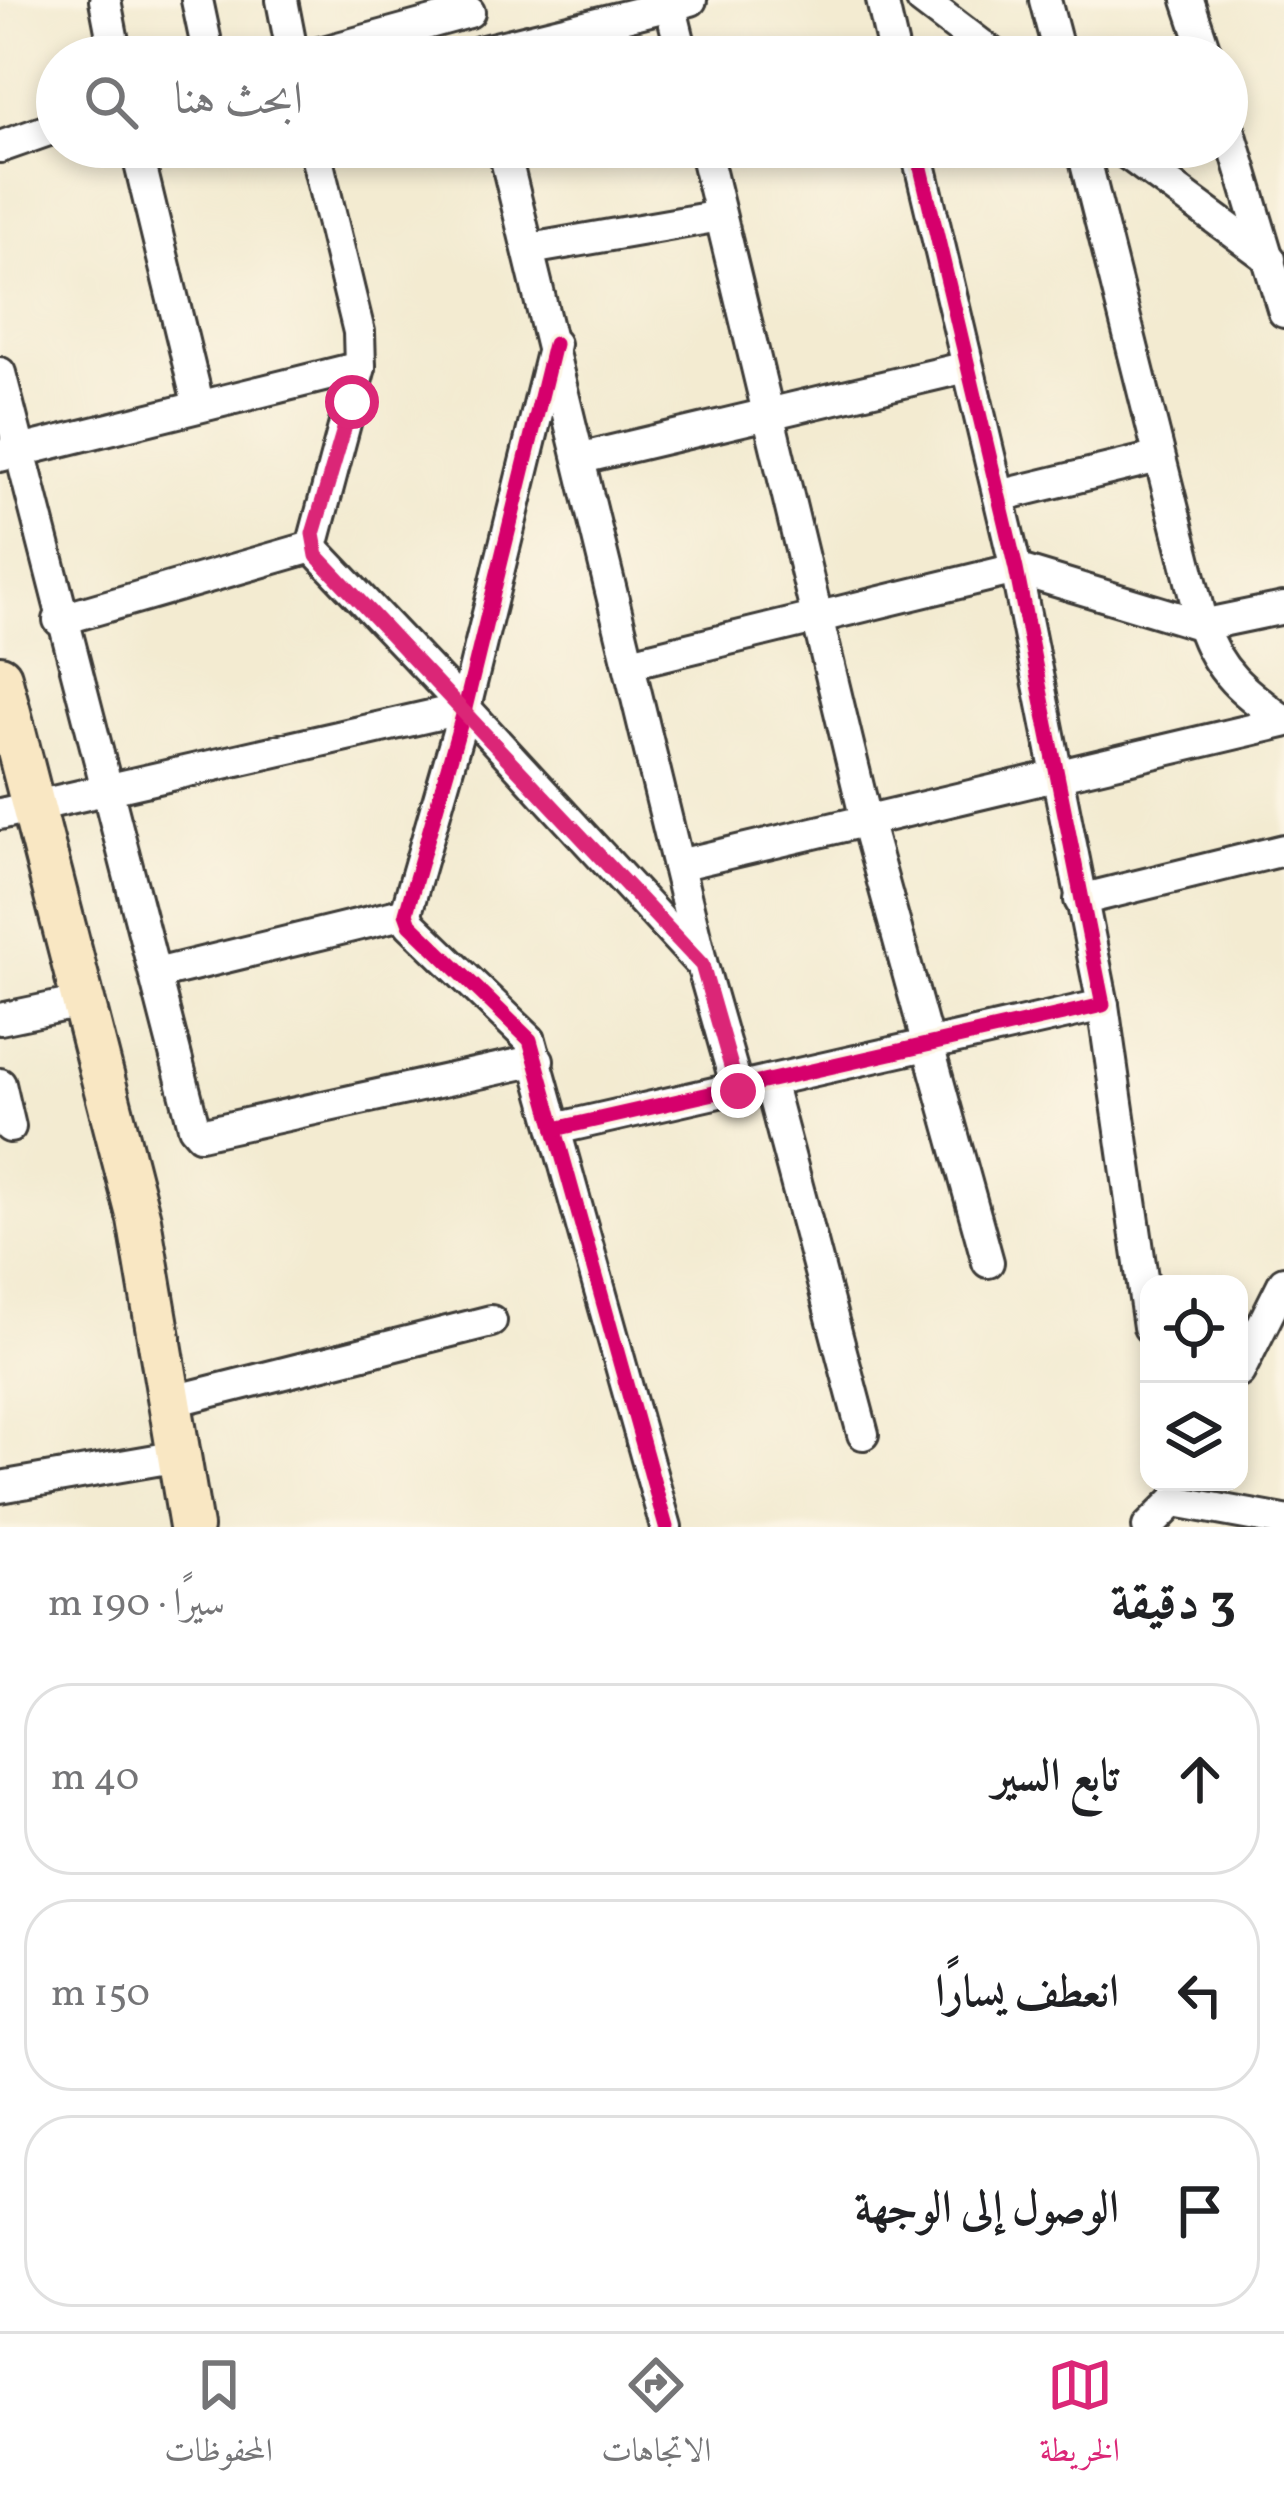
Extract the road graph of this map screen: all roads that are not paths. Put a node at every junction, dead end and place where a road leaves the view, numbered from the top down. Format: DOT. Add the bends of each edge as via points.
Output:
graph roads {
  1 [pos="105,0"];
  2 [pos="197,0"];
  3 [pos="282,0"];
  4 [pos="882,0"];
  5 [pos="922,0"];
  6 [pos="1045,0"];
  7 [pos="1188,0"];
  8 [pos="677,1"];
  9 [pos="467,6"];
  10 [pos="112,36"];
  11 [pos="205,36"];
  12 [pos="289,36"];
  13 [pos="372,36"];
  14 [pos="474,36"];
  15 [pos="546,36"];
  16 [pos="680,36"];
  17 [pos="890,36"];
  18 [pos="970,36"];
  19 [pos="1054,36"];
  20 [pos="1200,36"];
  21 [pos="36,135"];
  22 [pos="0,147"];
  23 [pos="141,168"];
  24 [pos="319,168"];
  25 [pos="509,168"];
  26 [pos="709,168"];
  27 [pos="921,168"];
  28 [pos="1087,168"];
  29 [pos="1146,168"];
  30 [pos="1241,168"];
  31 [pos="720,216"];
  32 [pos="530,249"];
  33 [pos="1270,259"];
  34 [pos="1284,312"];
  35 [pos="554,344"];
  36 [pos="360,367"];
  37 [pos="967,367"];
  38 [pos="0,373"];
  39 [pos="198,403"];
  40 [pos="769,414"];
  41 [pos="10,454"];
  42 [pos="1159,457"];
  43 [pos="582,458"];
  44 [pos="999,496"];
  45 [pos="312,547"];
  46 [pos="1016,569"];
  47 [pos="1284,608"];
  48 [pos="819,619"];
  49 [pos="59,620"];
  50 [pos="1202,625"];
  51 [pos="630,663"];
  52 [pos="0,677"];
  53 [pos="465,708"];
  54 [pos="1284,722"];
  55 [pos="1057,773"];
  56 [pos="108,788"];
  57 [pos="17,809"];
  58 [pos="867,824"];
  59 [pos="1284,850"];
  60 [pos="678,866"];
  61 [pos="1080,900"];
  62 [pos="406,913"];
  63 [pos="702,965"];
  64 [pos="156,974"];
  65 [pos="86,1001"];
  66 [pos="1103,1005"];
  67 [pos="0,1018"];
  68 [pos="926,1047"];
  69 [pos="538,1060"];
  70 [pos="0,1084"];
  71 [pos="770,1084"];
  72 [pos="738,1091"];
  73 [pos="10,1126"];
  74 [pos="555,1129"];
  75 [pos="988,1262"];
  76 [pos="1141,1275"];
  77 [pos="1284,1282"];
  78 [pos="491,1321"];
  79 [pos="1248,1354"];
  80 [pos="169,1402"];
  81 [pos="863,1434"];
  82 [pos="179,1456"];
  83 [pos="0,1487"];
  84 [pos="1178,1498"];
  85 [pos="1284,1521"];
  86 [pos="191,1527"];
  87 [pos="667,1527"];
  88 [pos="1148,1527"];
  1 -- 10 [label="street"];
  2 -- 11 [label="street"];
  3 -- 12 [label="street"];
  4 -- 17 [label="street"];
  5 -- 18 [label="street"];
  6 -- 19 [label="street"];
  7 -- 20 [label="street"];
  8 -- 15 [label="street"];
  8 -- 16 [label="street"];
  9 -- 13 [label="street"];
  9 -- 14 [label="street"];
  21 -- 22 [label="street"];
  23 -- 39 [label="street"];
  24 -- 36 [label="street" via="359,332"];
  25 -- 32 [label="street"];
  26 -- 31 [label="street"];
  27 -- 37 [label="street"];
  28 -- 42 [label="street"];
  29 -- 33 [label="street"];
  30 -- 33 [label="street"];
  31 -- 32 [label="street"];
  31 -- 40 [label="street"];
  32 -- 35 [label="street"];
  33 -- 34 [label="street"];
  35 -- 43 [label="street"];
  35 -- 53 [label="street"];
  36 -- 39 [label="street"];
  36 -- 45 [label="street"];
  37 -- 40 [label="street"];
  37 -- 44 [label="street"];
  38 -- 41 [label="street"];
  39 -- 41 [label="street"];
  40 -- 43 [label="street"];
  40 -- 48 [label="street"];
  41 -- 49 [label="street"];
  42 -- 44 [label="street"];
  42 -- 50 [label="street"];
  43 -- 51 [label="street"];
  44 -- 46 [label="street"];
  45 -- 49 [label="street"];
  45 -- 53 [label="street"];
  46 -- 48 [label="street"];
  46 -- 50 [label="street"];
  46 -- 55 [label="street"];
  47 -- 50 [label="street"];
  48 -- 51 [label="street"];
  48 -- 58 [label="street"];
  49 -- 56 [label="street"];
  50 -- 54 [label="street" via="1212,658 1234,685"];
  51 -- 60 [label="street"];
  52 -- 57 [label="street"];
  53 -- 56 [label="street"];
  53 -- 62 [label="street"];
  53 -- 63 [label="street"];
  54 -- 55 [label="street"];
  55 -- 58 [label="street"];
  55 -- 61 [label="street"];
  56 -- 57 [label="street"];
  56 -- 64 [label="street"];
  57 -- 65 [label="street"];
  58 -- 60 [label="street"];
  58 -- 68 [label="street"];
  59 -- 61 [label="street"];
  60 -- 63 [label="street"];
  61 -- 66 [label="street"];
  62 -- 64 [label="street"];
  62 -- 69 [label="street" via="530,1040"];
  63 -- 72 [label="street"];
  64 -- 69 [label="street" via="200,1134"];
  65 -- 67 [label="street"];
  65 -- 80 [label="street" via="139,1219"];
  66 -- 68 [label="street"];
  66 -- 76 [label="street"];
  68 -- 71 [label="street"];
  68 -- 75 [label="street"];
  69 -- 74 [label="street"];
  70 -- 73 [label="street"];
  71 -- 72 [label="street"];
  71 -- 81 [label="street"];
  72 -- 74 [label="street"];
  74 -- 87 [label="street"];
  77 -- 79 [label="street"];
  78 -- 80 [label="street"];
  80 -- 82 [label="street"];
  82 -- 83 [label="street"];
  82 -- 86 [label="street"];
  84 -- 85 [label="street"];
  84 -- 88 [label="street"];
}
